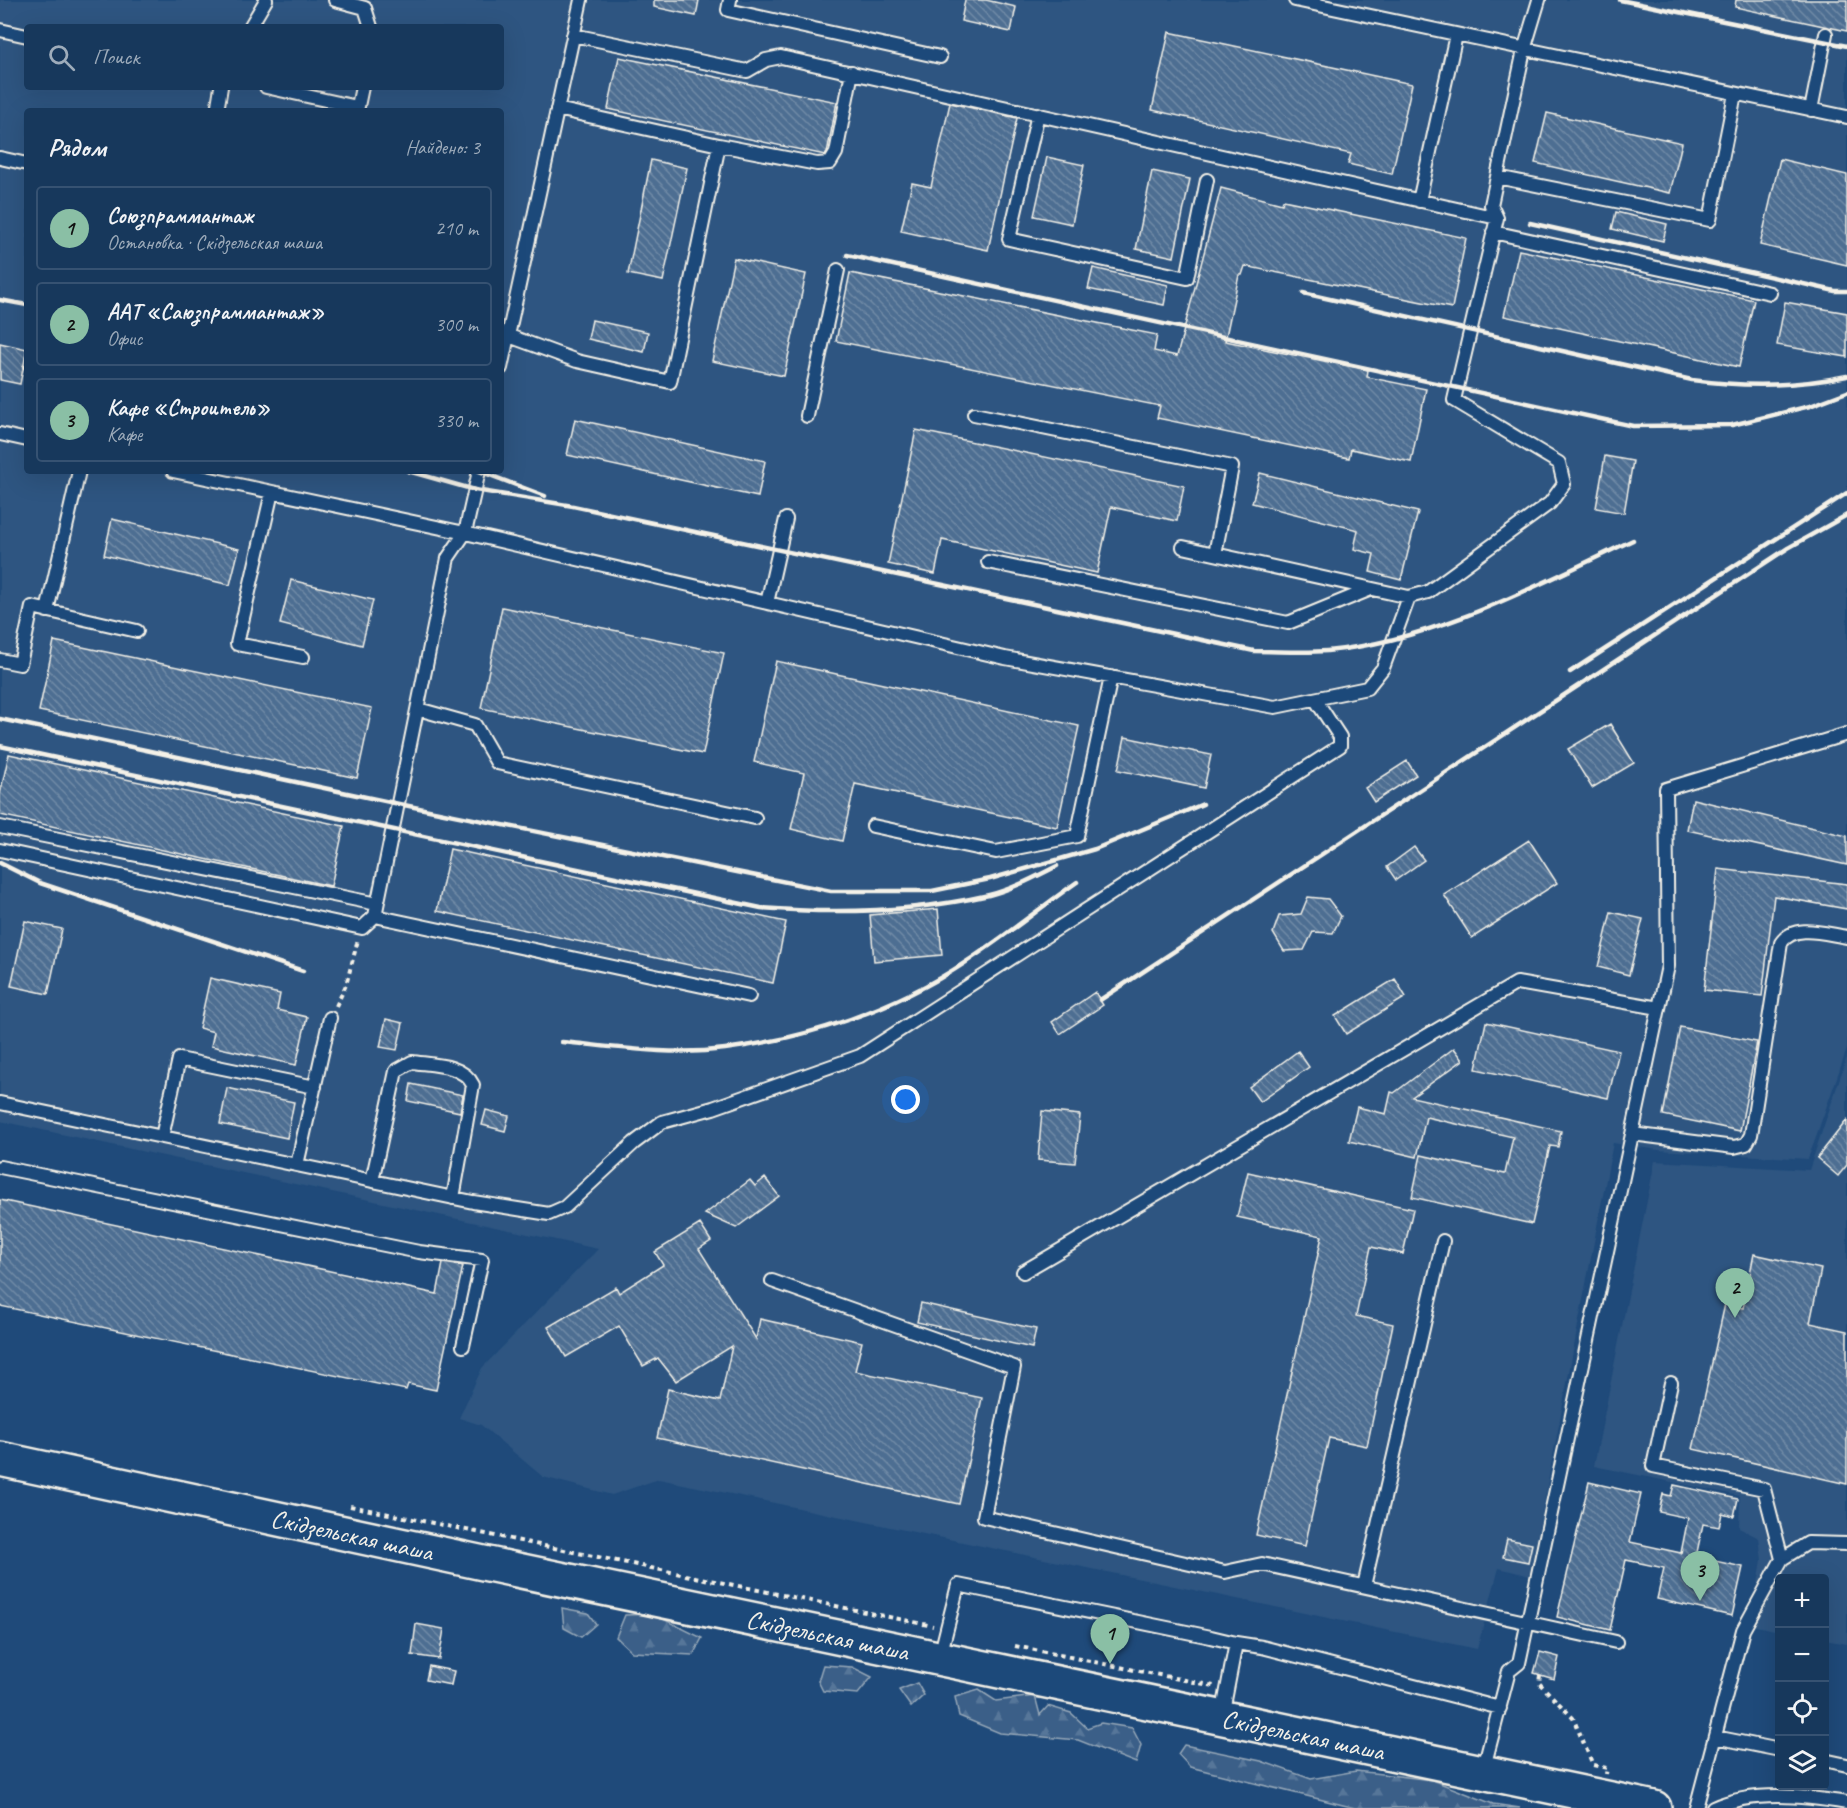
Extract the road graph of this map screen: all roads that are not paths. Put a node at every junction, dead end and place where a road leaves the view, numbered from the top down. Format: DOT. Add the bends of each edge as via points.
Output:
graph roads {
  1 [pos="266,0"];
  2 [pos="334,0"];
  3 [pos="581,0"];
  4 [pos="730,0"];
  5 [pos="1295,0"];
  6 [pos="1539,0"];
  7 [pos="252,24"];
  8 [pos="370,24"];
  9 [pos="0,30"];
  10 [pos="1826,34"];
  11 [pos="24,35"];
  12 [pos="573,35"];
  13 [pos="1456,35"];
  14 [pos="1524,50"];
  15 [pos="940,57"];
  16 [pos="852,72"];
  17 [pos="220,90"];
  18 [pos="278,90"];
  19 [pos="361,90"];
  20 [pos="1735,94"];
  21 [pos="218,108"];
  22 [pos="353,108"];
  23 [pos="357,108"];
  24 [pos="557,109"];
  25 [pos="1811,110"];
  26 [pos="1038,114"];
  27 [pos="1847,117"];
  28 [pos="719,145"];
  29 [pos="0,158"];
  30 [pos="24,163"];
  31 [pos="1497,177"];
  32 [pos="1207,180"];
  33 [pos="1419,201"];
  34 [pos="1497,218"];
  35 [pos="1493,232"];
  36 [pos="838,270"];
  37 [pos="1770,293"];
  38 [pos="504,335"];
  39 [pos="974,414"];
  40 [pos="807,416"];
  41 [pos="0,434"];
  42 [pos="24,439"];
  43 [pos="78,474"];
  44 [pos="187,474"];
  45 [pos="478,474"];
  46 [pos="272,492"];
  47 [pos="786,519"];
  48 [pos="465,533"];
  49 [pos="1183,547"];
  50 [pos="1215,554"];
  51 [pos="988,562"];
  52 [pos="1371,589"];
  53 [pos="1409,597"];
  54 [pos="767,603"];
  55 [pos="47,611"];
  56 [pos="137,631"];
  57 [pos="303,657"];
  58 [pos="0,660"];
  59 [pos="1111,677"];
  60 [pos="1315,699"];
  61 [pos="418,709"];
  62 [pos="1847,734"];
  63 [pos="754,818"];
  64 [pos="873,826"];
  65 [pos="0,827"];
  66 [pos="0,850"];
  67 [pos="376,910"];
  68 [pos="1847,937"];
  69 [pos="749,996"];
  70 [pos="1659,1008"];
  71 [pos="330,1018"];
  72 [pos="315,1087"];
  73 [pos="0,1103"];
  74 [pos="1632,1134"];
  75 [pos="162,1137"];
  76 [pos="297,1165"];
  77 [pos="0,1167"];
  78 [pos="372,1181"];
  79 [pos="453,1198"];
  80 [pos="1443,1241"];
  81 [pos="1023,1272"];
  82 [pos="772,1281"];
  83 [pos="463,1346"];
  84 [pos="1671,1383"];
  85 [pos="0,1459"];
  86 [pos="1847,1544"];
  87 [pos="1782,1559"];
  88 [pos="1364,1586"];
  89 [pos="1528,1622"];
  90 [pos="1616,1642"];
  91 [pos="1236,1643"];
  92 [pos="939,1658"];
  93 [pos="1225,1703"];
  94 [pos="1500,1708"];
  95 [pos="1714,1737"];
  96 [pos="1775,1749"];
  97 [pos="1829,1761"];
  98 [pos="1847,1765"];
  99 [pos="1483,1772"];
  100 [pos="1847,1803"];
  101 [pos="1654,1808"];
  102 [pos="1696,1808"];
  103 [pos="1713,1808"];
  1 -- 7 [label="lane"];
  2 -- 8 [label="lane" via="365,8"];
  3 -- 12 [label="lane"];
  4 -- 15 [label="lane" via="728,10"];
  5 -- 13 [label="lane"];
  6 -- 14 [label="lane"];
  9 -- 11 [label="lane"];
  10 -- 25 [label="lane"];
  12 -- 16 [label="lane" via="747,71 781,57"];
  12 -- 24 [label="lane"];
  13 -- 14 [label="lane"];
  13 -- 33 [label="lane"];
  14 -- 20 [label="lane"];
  14 -- 31 [label="lane"];
  16 -- 26 [label="lane"];
  16 -- 28 [label="lane" via="836,153 830,163 817,165"];
  17 -- 21 [label="lane"];
  18 -- 22 [label="lane"];
  19 -- 23 [label="lane"];
  20 -- 25 [label="lane"];
  20 -- 31 [label="lane" via="1710,220"];
  24 -- 28 [label="lane"];
  24 -- 38 [label="lane"];
  25 -- 27 [label="lane"];
  26 -- 32 [label="lane" via="1009,238 1186,278"];
  26 -- 33 [label="lane"];
  28 -- 38 [label="lane" via="670,382 577,361"];
  29 -- 30 [label="lane"];
  31 -- 34 [label="lane" via="1491,205"];
  33 -- 34 [label="lane"];
  34 -- 35 [label="lane"];
  35 -- 37 [label="lane"];
  35 -- 53 [label="lane" via="1454,400 1559,463 1564,484 1550,503 1428,592"];
  36 -- 40 [label="lane"];
  39 -- 50 [label="lane" via="1232,467"];
  41 -- 42 [label="lane"];
  43 -- 55 [label="lane"];
  44 -- 46 [label="lane"];
  45 -- 48 [label="lane"];
  46 -- 48 [label="lane"];
  46 -- 57 [label="lane" via="237,644"];
  47 -- 54 [label="lane"];
  48 -- 54 [label="lane"];
  48 -- 61 [label="lane" via="448,558"];
  49 -- 50 [label="lane"];
  50 -- 52 [label="lane"];
  51 -- 52 [label="lane" via="1288,623"];
  52 -- 53 [label="lane"];
  53 -- 60 [label="lane" via="1383,668 1367,688"];
  54 -- 59 [label="lane" via="1005,658"];
  55 -- 56 [label="lane"];
  55 -- 58 [label="lane" via="32,608 20,664"];
  59 -- 60 [label="lane" via="1275,708"];
  59 -- 64 [label="lane" via="1077,836 996,852"];
  60 -- 79 [label="lane" via="1340,737 1340,746 860,1056 662,1122 565,1208 549,1214"];
  61 -- 63 [label="lane" via="475,725 497,763"];
  61 -- 67 [label="lane"];
  62 -- 70 [label="lane" via="1666,789 1668,966"];
  65 -- 67 [label="lane"];
  66 -- 67 [label="lane" via="362,928"];
  67 -- 69 [label="lane"];
  68 -- 74 [label="lane" via="1796,931 1788,933 1781,943 1751,1135 1746,1143 1734,1147"];
  70 -- 74 [label="lane"];
  70 -- 81 [label="lane" via="1517,983"];
  71 -- 72 [label="lane"];
  72 -- 75 [label="lane" via="179,1059"];
  72 -- 76 [label="lane"];
  73 -- 75 [label="lane"];
  74 -- 89 [label="lane"];
  75 -- 76 [label="lane"];
  76 -- 78 [label="lane"];
  77 -- 83 [label="lane" via="418,1252 482,1260"];
  78 -- 79 [label="lane"];
  78 -- 79 [label="lane" via="396,1071 412,1062 461,1071 473,1085"];
  80 -- 88 [label="lane"];
  82 -- 88 [label="lane" via="1014,1367 984,1517 1225,1572 1262,1564"];
  84 -- 87 [label="lane" via="1653,1466 1764,1489"];
  85 -- 92 [label="street, Скідзельская шаша"];
  86 -- 87 [label="lane" via="1808,1543"];
  87 -- 95 [label="lane" via="1743,1630"];
  88 -- 89 [label="lane"];
  89 -- 90 [label="lane"];
  89 -- 94 [label="lane" via="1519,1663 1509,1671"];
  91 -- 92 [label="lane" via="958,1585"];
  91 -- 93 [label="lane"];
  91 -- 94 [label="lane"];
  92 -- 93 [label="street, Скідзельская шаша"];
  93 -- 99 [label="street, Скідзельская шаша"];
  94 -- 99 [label="lane"];
  95 -- 96 [label="lane"];
  95 -- 102 [label="lane"];
  97 -- 98 [label="lane"];
  99 -- 101 [label="street, Скідзельская шаша"];
  100 -- 103 [label="lane" via="1768,1796 1731,1800"];
}
